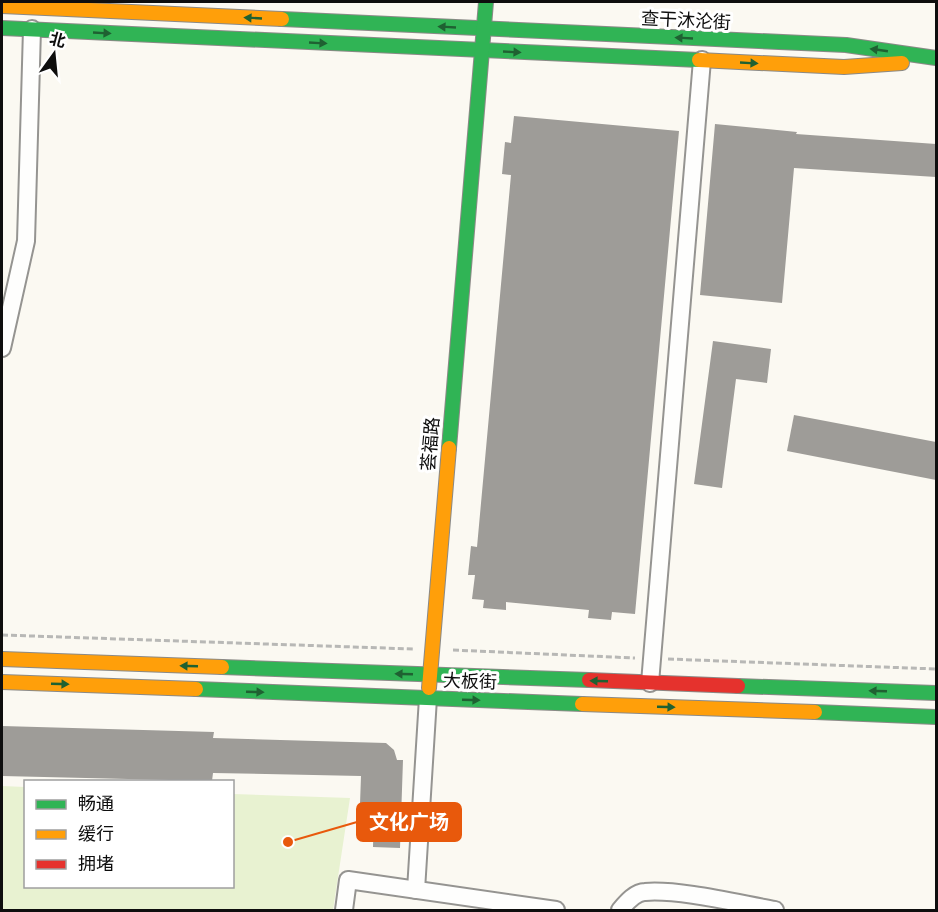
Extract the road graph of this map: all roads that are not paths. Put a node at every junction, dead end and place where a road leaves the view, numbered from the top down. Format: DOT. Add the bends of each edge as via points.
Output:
graph roads {
  1 [pos="486,2"];
  2 [pos="2,6"];
  3 [pos="2,28"];
  4 [pos="484,28"];
  5 [pos="32,30"];
  6 [pos="482,50"];
  7 [pos="702,60"];
  8 [pos="936,60"];
  9 [pos="2,348"];
  10 [pos="2,659"];
  11 [pos="430,675"];
  12 [pos="2,682"];
  13 [pos="650,683"];
  14 [pos="936,693"];
  15 [pos="428,698"];
  16 [pos="936,717"];
  17 [pos="416,890"];
  18 [pos="344,910"];
  19 [pos="556,910"];
  20 [pos="620,910"];
  21 [pos="775,910"];
  1 -- 4 [label="street, 荟福路"];
  4 -- 2 [label="street, 查干沐沦街, one-way"];
  3 -- 5 [label="street, 查干沐沦街"];
  4 -- 6 [label="street, 荟福路"];
  8 -- 4 [label="street, 查干沐沦街, one-way" via="846,45"];
  5 -- 6 [label="street, 查干沐沦街, one-way"];
  5 -- 9 [label="street" via="26,241"];
  6 -- 7 [label="street, 查干沐沦街, one-way"];
  6 -- 11 [label="street, 荟福路"];
  7 -- 8 [label="street, 查干沐沦街, one-way" via="844,67"];
  7 -- 13 [label="street"];
  11 -- 10 [label="street, 大板街, one-way"];
  13 -- 11 [label="street, 大板街, one-way"];
  11 -- 15 [label="street, 荟福路"];
  12 -- 15 [label="street, 大板街, one-way"];
  14 -- 13 [label="street, 大板街, one-way"];
  15 -- 16 [label="street, 大板街, one-way"];
  15 -- 17 [label="street, 荟福路"];
  17 -- 18 [label="street" via="348,880"];
  17 -- 19 [label="street"];
  20 -- 21 [label="street" via="643,891"];
}
